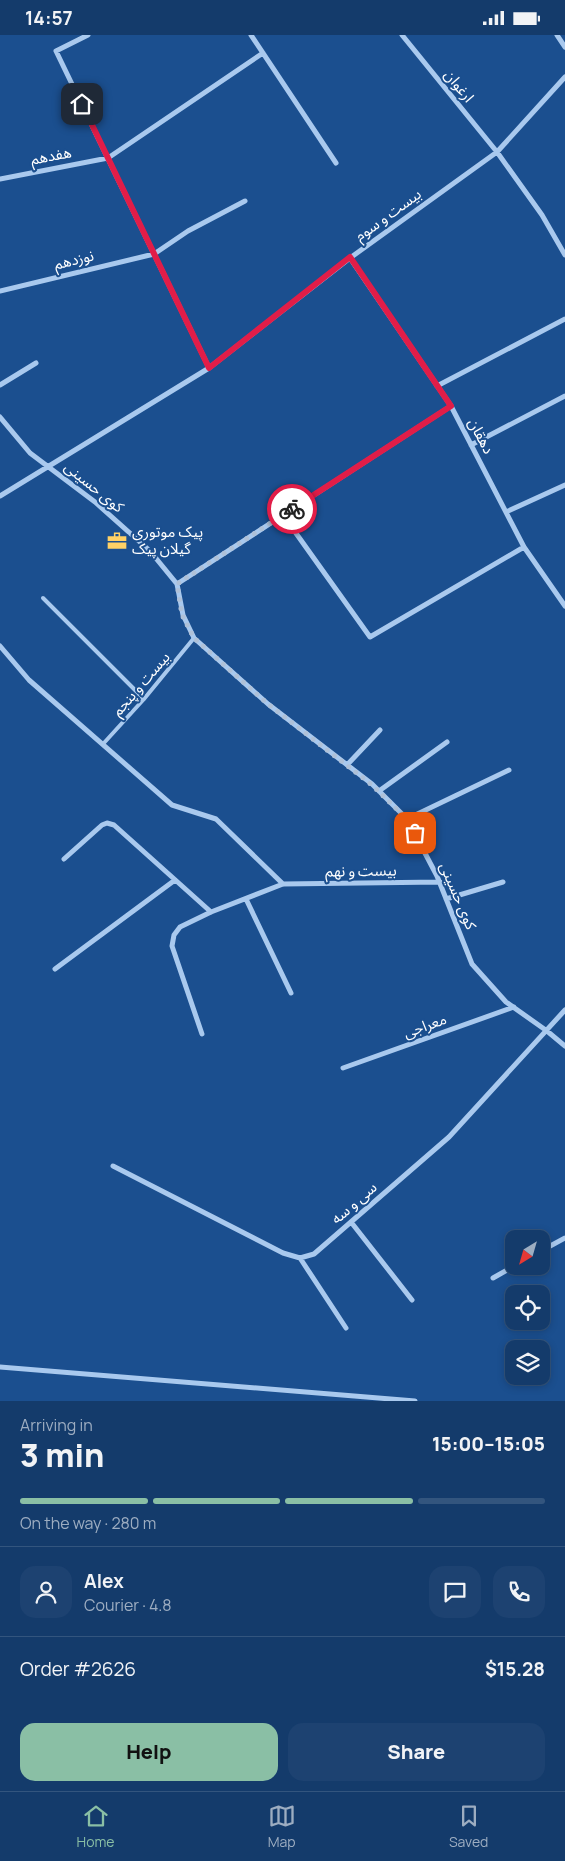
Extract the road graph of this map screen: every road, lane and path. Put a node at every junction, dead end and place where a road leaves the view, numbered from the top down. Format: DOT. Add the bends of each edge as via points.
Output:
graph roads {
  1 [pos="88,35"];
  2 [pos="251,35"];
  3 [pos="402,35"];
  4 [pos="557,35"];
  5 [pos="565,47"];
  6 [pos="264,53"];
  7 [pos="565,77"];
  8 [pos="497,152"];
  9 [pos="108,158"];
  10 [pos="336,163"];
  11 [pos="0,179"];
  12 [pos="246,201"];
  13 [pos="154,254"];
  14 [pos="565,255"];
  15 [pos="350,257"];
  16 [pos="0,291"];
  17 [pos="565,319"];
  18 [pos="36,363"];
  19 [pos="209,368"];
  20 [pos="0,385"];
  21 [pos="437,386"];
  22 [pos="565,396"];
  23 [pos="451,406"];
  24 [pos="0,418"];
  25 [pos="471,445"];
  26 [pos="48,466"];
  27 [pos="565,485"];
  28 [pos="0,496"];
  29 [pos="506,512"];
  30 [pos="283,515"];
  31 [pos="524,547"];
  32 [pos="177,584"];
  33 [pos="43,598"];
  34 [pos="565,606"];
  35 [pos="194,638"];
  36 [pos="0,646"];
  37 [pos="144,699"];
  38 [pos="380,730"];
  39 [pos="447,742"];
  40 [pos="103,744"];
  41 [pos="346,765"];
  42 [pos="509,770"];
  43 [pos="379,791"];
  44 [pos="407,819"];
  45 [pos="64,859"];
  46 [pos="175,880"];
  47 [pos="440,882"];
  48 [pos="503,882"];
  49 [pos="283,884"];
  50 [pos="246,899"];
  51 [pos="446,899"];
  52 [pos="211,912"];
  53 [pos="55,969"];
  54 [pos="291,993"];
  55 [pos="514,1007"];
  56 [pos="565,1010"];
  57 [pos="547,1031"];
  58 [pos="202,1034"];
  59 [pos="565,1046"];
  60 [pos="344,1068"];
  61 [pos="113,1166"];
  62 [pos="351,1221"];
  63 [pos="565,1238"];
  64 [pos="550,1246"];
  65 [pos="300,1258"];
  66 [pos="505,1271"];
  67 [pos="493,1278"];
  68 [pos="412,1300"];
  69 [pos="346,1328"];
  70 [pos="0,1367"];
  71 [pos="367,1400"];
  72 [pos="415,1401"];
  1 -- 9 [label="street" via="56,51"];
  2 -- 6 [label="street"];
  3 -- 8 [label="street, ارغوان"];
  4 -- 5 [label="street"];
  6 -- 9 [label="street"];
  6 -- 10 [label="street"];
  7 -- 8 [label="street, بیست و سوم"];
  8 -- 14 [label="street, ارغوان" via="542,215"];
  8 -- 15 [label="street, بیست و سوم"];
  9 -- 11 [label="street, هفدهم"];
  9 -- 13 [label="street"];
  12 -- 13 [label="street" via="188,231"];
  13 -- 16 [label="street, نوزدهم"];
  13 -- 19 [label="street"];
  15 -- 19 [label="street, بیست و سوم"];
  15 -- 21 [label="street, دهقان"];
  17 -- 21 [label="street"];
  18 -- 20 [label="street"];
  19 -- 26 [label="street, بیست و سوم"];
  21 -- 23 [label="street, دهقان"];
  22 -- 25 [label="street"];
  23 -- 25 [label="street, دهقان"];
  23 -- 30 [label="street"];
  24 -- 26 [label="street, کوی حسینی" via="30,453"];
  25 -- 29 [label="street, دهقان"];
  26 -- 28 [label="street, بیست و سوم"];
  26 -- 32 [label="street, کوی حسینی" via="96,502 150,551"];
  27 -- 29 [label="street"];
  29 -- 31 [label="street, دهقان"];
  30 -- 31 [label="street" via="370,637"];
  30 -- 32 [label="street"];
  31 -- 34 [label="street, دهقان"];
  32 -- 35 [label="street, کوی حسینی" via="182,615"];
  33 -- 37 [label="lane"];
  35 -- 37 [label="lane, بیست و پنجم"];
  35 -- 41 [label="street, کوی حسینی" via="268,704"];
  36 -- 40 [label="street" via="29,680"];
  37 -- 40 [label="lane, بیست و پنجم"];
  38 -- 41 [label="street"];
  39 -- 43 [label="street"];
  40 -- 49 [label="street" via="172,805 216,819"];
  41 -- 43 [label="street, کوی حسینی"];
  42 -- 44 [label="street"];
  43 -- 44 [label="street, کوی حسینی"];
  44 -- 47 [label="street, کوی حسینی"];
  45 -- 46 [label="street" via="107,823 114,825"];
  46 -- 52 [label="street"];
  46 -- 53 [label="street"];
  47 -- 49 [label="street, بیست و نهم"];
  47 -- 51 [label="street, کوی حسینی"];
  48 -- 51 [label="street"];
  49 -- 50 [label="street"];
  50 -- 52 [label="street"];
  50 -- 54 [label="street"];
  51 -- 55 [label="street, کوی حسینی" via="472,964 506,1003"];
  52 -- 58 [label="street" via="180,927 172,946"];
  55 -- 57 [label="street, کوی حسینی"];
  55 -- 60 [label="street, معراجی"];
  56 -- 57 [label="street, سی و سه"];
  57 -- 59 [label="street, کوی حسینی"];
  57 -- 62 [label="street, سی و سه" via="449,1137"];
  61 -- 65 [label="street" via="283,1253"];
  62 -- 65 [label="street, سی و سه" via="314,1254"];
  62 -- 68 [label="street"];
  63 -- 64 [label="street"];
  65 -- 69 [label="street"];
  66 -- 67 [label="street"];
  70 -- 71 [label="street"];
  71 -- 72 [label="street"];
}
